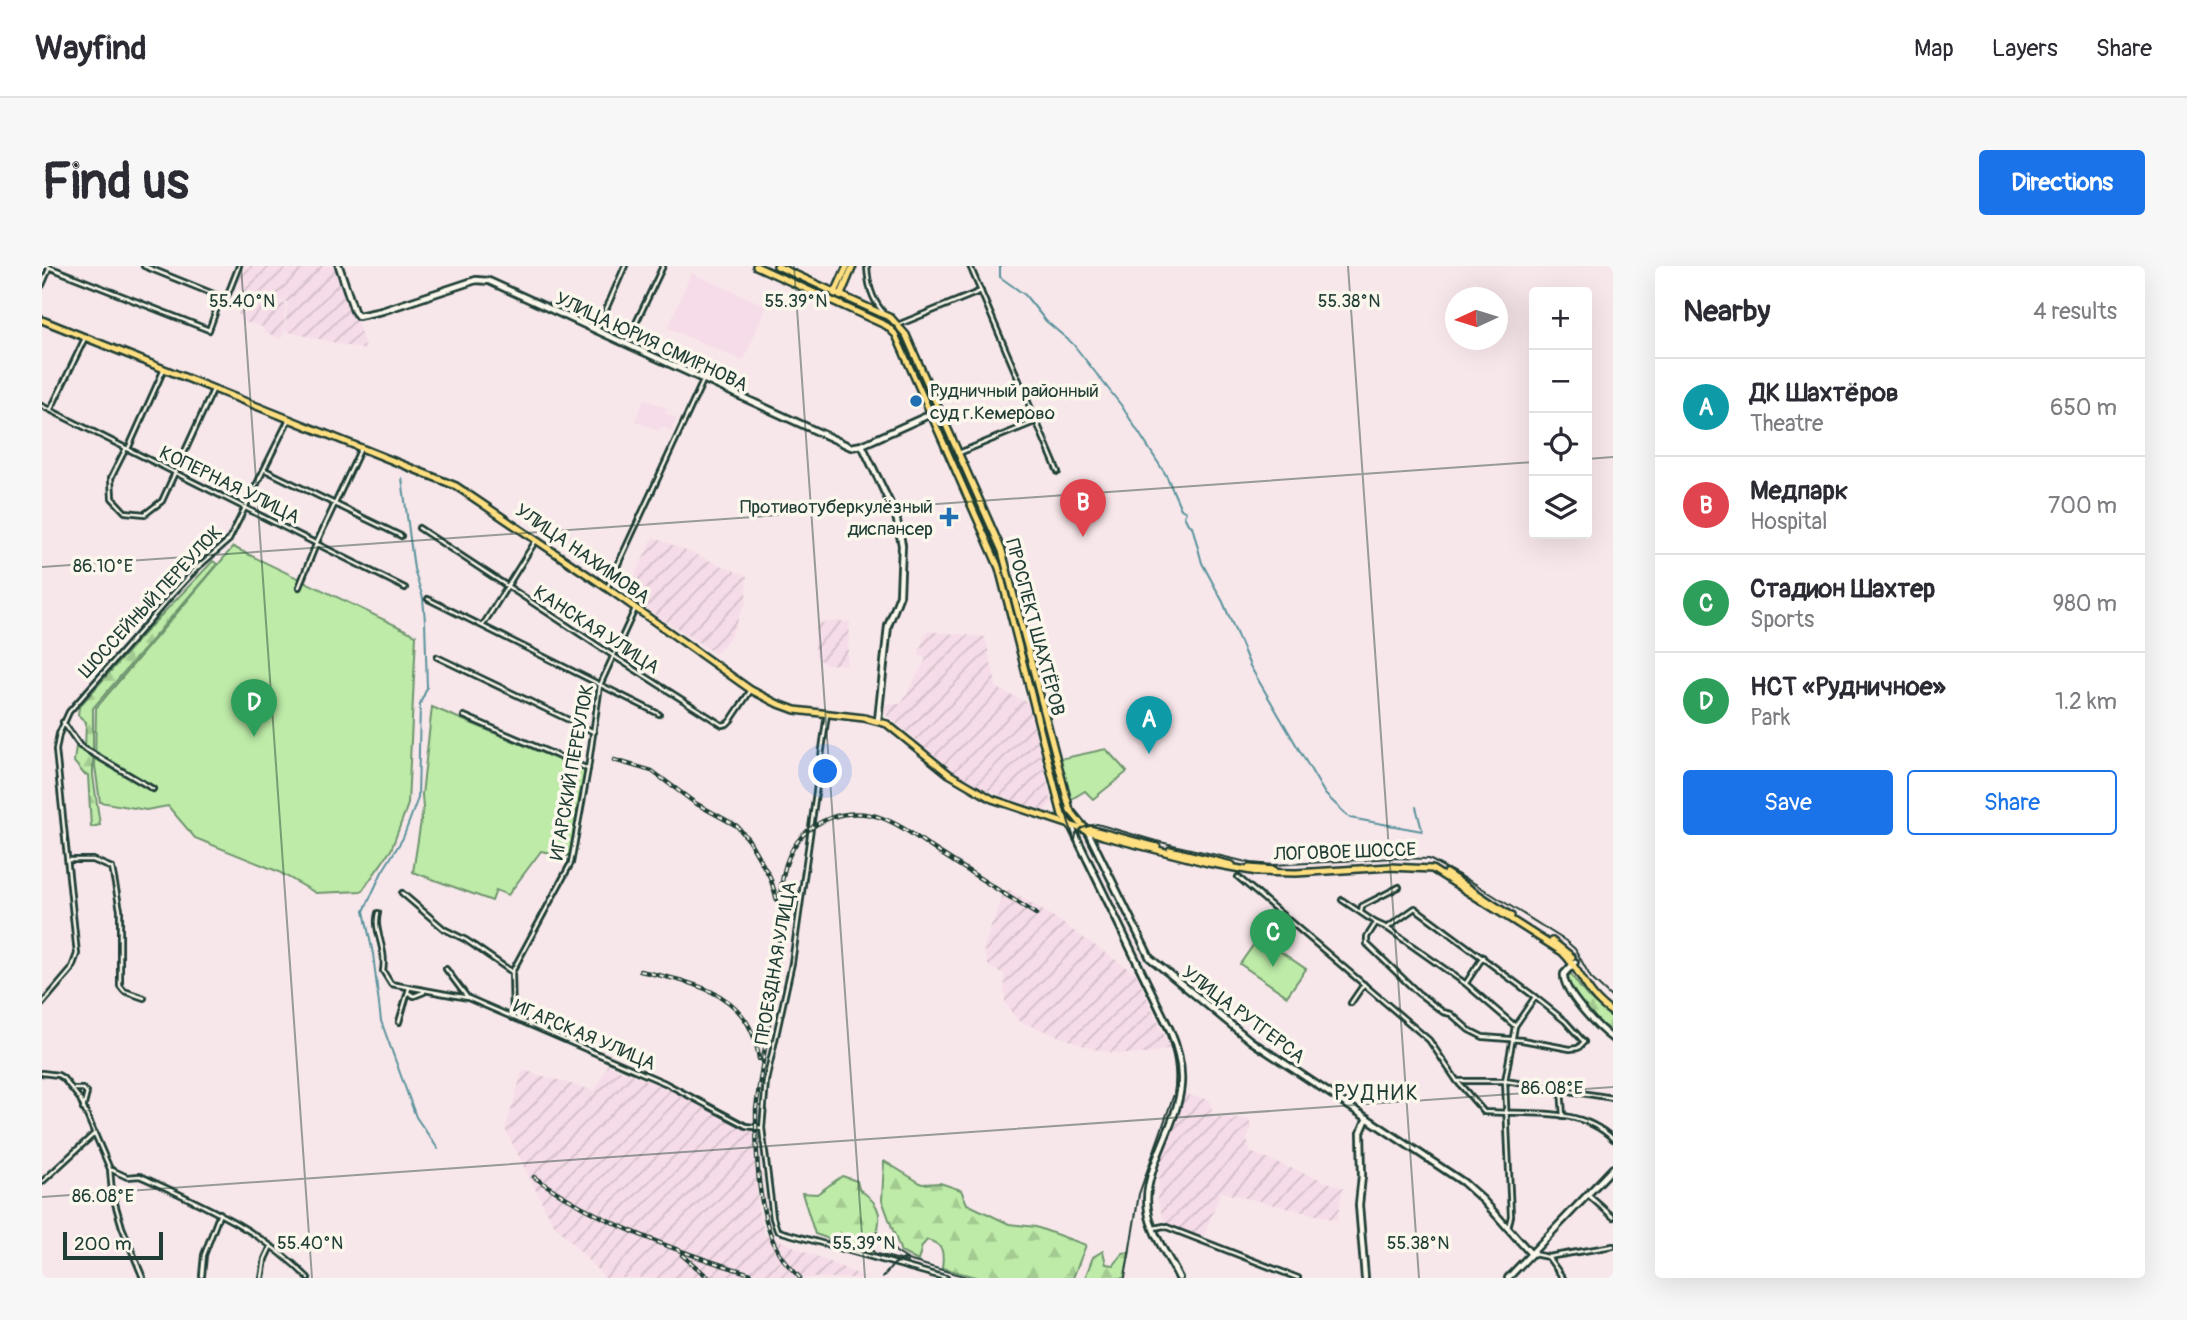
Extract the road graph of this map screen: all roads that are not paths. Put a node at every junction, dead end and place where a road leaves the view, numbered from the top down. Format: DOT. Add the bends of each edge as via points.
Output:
graph roads {
  1 [pos="144,266"];
  2 [pos="239,266"];
  3 [pos="340,266"];
  4 [pos="625,266"];
  5 [pos="663,266"];
  6 [pos="756,266"];
  7 [pos="777,266"];
  8 [pos="847,266"];
  9 [pos="853,266"];
  10 [pos="867,266"];
  11 [pos="970,266"];
  12 [pos="48,267"];
  13 [pos="42,285"];
  14 [pos="981,291"];
  15 [pos="838,294"];
  16 [pos="221,297"];
  17 [pos="835,302"];
  18 [pos="885,315"];
  19 [pos="42,320"];
  20 [pos="899,325"];
  21 [pos="597,330"];
  22 [pos="85,338"];
  23 [pos="626,344"];
  24 [pos="164,369"];
  25 [pos="704,380"];
  26 [pos="214,389"];
  27 [pos="42,406"];
  28 [pos="51,409"];
  29 [pos="940,410"];
  30 [pos="932,413"];
  31 [pos="289,419"];
  32 [pos="1037,421"];
  33 [pos="862,445"];
  34 [pos="127,448"];
  35 [pos="362,448"];
  36 [pos="958,453"];
  37 [pos="265,470"];
  38 [pos="1058,472"];
  39 [pos="175,474"];
  40 [pos="336,503"];
  41 [pos="245,509"];
  42 [pos="419,528"];
  43 [pos="401,536"];
  44 [pos="537,539"];
  45 [pos="317,542"];
  46 [pos="507,586"];
  47 [pos="299,587"];
  48 [pos="405,588"];
  49 [pos="607,588"];
  50 [pos="428,598"];
  51 [pos="635,608"];
  52 [pos="483,625"];
  53 [pos="612,655"];
  54 [pos="437,657"];
  55 [pos="600,685"];
  56 [pos="751,690"];
  57 [pos="659,714"];
  58 [pos="827,714"];
  59 [pos="464,716"];
  60 [pos="878,720"];
  61 [pos="63,722"];
  62 [pos="594,732"];
  63 [pos="588,769"];
  64 [pos="153,789"];
  65 [pos="1070,810"];
  66 [pos="1071,826"];
  67 [pos="1087,830"];
  68 [pos="68,860"];
  69 [pos="1238,877"];
  70 [pos="1399,887"];
  71 [pos="402,893"];
  72 [pos="1342,900"];
  73 [pos="1361,912"];
  74 [pos="378,913"];
  75 [pos="1376,923"];
  76 [pos="1387,928"];
  77 [pos="1147,953"];
  78 [pos="1483,957"];
  79 [pos="1138,961"];
  80 [pos="1574,964"];
  81 [pos="446,970"];
  82 [pos="512,972"];
  83 [pos="1364,984"];
  84 [pos="1466,984"];
  85 [pos="409,989"];
  86 [pos="428,991"];
  87 [pos="1535,997"];
  88 [pos="144,998"];
  89 [pos="468,998"];
  90 [pos="1351,1003"];
  91 [pos="42,1004"];
  92 [pos="1613,1011"];
  93 [pos="513,1018"];
  94 [pos="399,1022"];
  95 [pos="1515,1026"];
  96 [pos="1512,1040"];
  97 [pos="1613,1040"];
  98 [pos="42,1073"];
  99 [pos="1457,1081"];
  100 [pos="1505,1081"];
  101 [pos="72,1089"];
  102 [pos="1561,1089"];
  103 [pos="1613,1098"];
  104 [pos="83,1108"];
  105 [pos="1505,1111"];
  106 [pos="1563,1116"];
  107 [pos="1367,1118"];
  108 [pos="762,1128"];
  109 [pos="95,1133"];
  110 [pos="1613,1139"];
  111 [pos="1613,1168"];
  112 [pos="110,1169"];
  113 [pos="42,1182"];
  114 [pos="1587,1194"];
  115 [pos="220,1213"];
  116 [pos="1613,1217"];
  117 [pos="1154,1228"];
  118 [pos="1508,1228"];
  119 [pos="271,1246"];
  120 [pos="1613,1246"];
  121 [pos="1531,1254"];
  122 [pos="1548,1256"];
  123 [pos="202,1276"];
  124 [pos="143,1278"];
  125 [pos="262,1278"];
  126 [pos="308,1278"];
  127 [pos="946,1278"];
  128 [pos="1179,1278"];
  129 [pos="1298,1278"];
  130 [pos="1365,1278"];
  131 [pos="1508,1278"];
  132 [pos="1563,1278"];
  1 -- 16 [label="street"];
  2 -- 16 [label="street" via="228,294"];
  3 -- 21 [label="main road, УЛИЦА ЮРИЯ СМИРНОВА" via="357,315 482,279"];
  4 -- 21 [label="street"];
  5 -- 23 [label="street"];
  6 -- 17 [label="main road, ПРОСПЕКТ ШАХТЁРОВ"];
  7 -- 15 [label="main road, ПРОСПЕКТ ШАХТЁРОВ"];
  8 -- 15 [label="main road"];
  9 -- 15 [label="main road"];
  10 -- 18 [label="street" via="871,294"];
  11 -- 14 [label="street"];
  12 -- 13 [label="street"];
  12 -- 16 [label="street" via="209,330"];
  14 -- 20 [label="street"];
  14 -- 32 [label="street"];
  15 -- 17 [label="main road"];
  15 -- 18 [label="main road, ПРОСПЕКТ ШАХТЁРОВ"];
  17 -- 30 [label="main road, ПРОСПЕКТ ШАХТЁРОВ" via="891,329"];
  18 -- 20 [label="main road, ПРОСПЕКТ ШАХТЁРОВ"];
  19 -- 22 [label="main road, УЛИЦА НАХИМОВА"];
  20 -- 29 [label="main road, ПРОСПЕКТ ШАХТЁРОВ"];
  21 -- 23 [label="main road, УЛИЦА ЮРИЯ СМИРНОВА"];
  22 -- 24 [label="main road, УЛИЦА НАХИМОВА"];
  22 -- 28 [label="street"];
  23 -- 25 [label="main road, УЛИЦА ЮРИЯ СМИРНОВА"];
  24 -- 26 [label="main road, УЛИЦА НАХИМОВА"];
  24 -- 34 [label="street"];
  25 -- 33 [label="main road, УЛИЦА ЮРИЯ СМИРНОВА" via="854,447"];
  25 -- 49 [label="street"];
  26 -- 31 [label="main road, УЛИЦА НАХИМОВА"];
  26 -- 39 [label="street"];
  27 -- 28 [label="street, КОПЕРНАЯ УЛИЦА"];
  28 -- 34 [label="street, КОПЕРНАЯ УЛИЦА"];
  29 -- 30 [label="main road"];
  29 -- 36 [label="main road, ПРОСПЕКТ ШАХТЁРОВ"];
  30 -- 33 [label="main road"];
  30 -- 66 [label="main road, ПРОСПЕКТ ШАХТЁРОВ" via="999,568 1062,815"];
  31 -- 35 [label="main road, УЛИЦА НАХИМОВА"];
  31 -- 37 [label="street, ШОССЕЙНЫЙ ПЕРЕУЛОК"];
  32 -- 36 [label="street"];
  32 -- 38 [label="street"];
  33 -- 60 [label="main road" via="895,516 902,545 900,595 888,626"];
  34 -- 39 [label="street, КОПЕРНАЯ УЛИЦА"];
  34 -- 39 [label="street" via="111,478 110,491 125,512 150,512 162,501"];
  35 -- 40 [label="street"];
  35 -- 44 [label="main road, УЛИЦА НАХИМОВА" via="456,486"];
  36 -- 65 [label="main road, ПРОСПЕКТ ШАХТЁРОВ" via="1007,565"];
  37 -- 40 [label="street"];
  37 -- 41 [label="street, ШОССЕЙНЫЙ ПЕРЕУЛОК"];
  39 -- 41 [label="street, КОПЕРНАЯ УЛИЦА"];
  40 -- 43 [label="street"];
  40 -- 45 [label="street"];
  41 -- 45 [label="street, КОПЕРНАЯ УЛИЦА"];
  41 -- 61 [label="street, ШОССЕЙНЫЙ ПЕРЕУЛОК" via="229,540 170,597"];
  42 -- 46 [label="street, КАНСКАЯ УЛИЦА"];
  44 -- 46 [label="street"];
  44 -- 49 [label="main road, УЛИЦА НАХИМОВА"];
  45 -- 47 [label="street"];
  45 -- 48 [label="street, КОПЕРНАЯ УЛИЦА"];
  46 -- 52 [label="street"];
  46 -- 53 [label="street, КАНСКАЯ УЛИЦА"];
  49 -- 51 [label="main road, УЛИЦА НАХИМОВА"];
  50 -- 52 [label="street"];
  51 -- 53 [label="street, ИГАРСКИЙ ПЕРЕУЛОК"];
  51 -- 56 [label="main road, УЛИЦА НАХИМОВА"];
  52 -- 55 [label="street"];
  53 -- 55 [label="street, ИГАРСКИЙ ПЕРЕУЛОК"];
  53 -- 56 [label="street, КАНСКАЯ УЛИЦА" via="722,725 731,720"];
  54 -- 62 [label="street"];
  55 -- 57 [label="street"];
  55 -- 62 [label="street, ИГАРСКИЙ ПЕРЕУЛОК"];
  56 -- 58 [label="main road, УЛИЦА НАХИМОВА" via="787,708"];
  58 -- 60 [label="main road, УЛИЦА НАХИМОВА"];
  58 -- 108 [label="street, ПРОЕЗДНАЯ УЛИЦА" via="792,963 766,1082"];
  59 -- 63 [label="street"];
  60 -- 66 [label="main road, УЛИЦА НАХИМОВА" via="973,789 1008,806"];
  61 -- 64 [label="street" via="80,746"];
  61 -- 68 [label="street, ШОССЕЙНЫЙ ПЕРЕУЛОК" via="56,750"];
  62 -- 63 [label="street, ИГАРСКИЙ ПЕРЕУЛОК"];
  63 -- 82 [label="street, ИГАРСКИЙ ПЕРЕУЛОК" via="571,863"];
  65 -- 66 [label="main road"];
  65 -- 67 [label="main road, ПРОСПЕКТ ШАХТЁРОВ"];
  66 -- 67 [label="main road, УЛИЦА НАХИМОВА"];
  66 -- 79 [label="main road"];
  67 -- 77 [label="main road, УЛИЦА РУТГЕРСА"];
  67 -- 80 [label="main road, ЛОГОВОЕ ШОССЕ" via="1257,869 1433,866 1563,948"];
  68 -- 88 [label="street" via="93,860 112,868 119,893 120,986"];
  68 -- 91 [label="street, ШОССЕЙНЫЙ ПЕРЕУЛОК" via="77,954 71,970"];
  69 -- 83 [label="street"];
  70 -- 73 [label="street" via="1362,906"];
  71 -- 82 [label="street" via="444,929"];
  72 -- 73 [label="street"];
  73 -- 75 [label="street"];
  74 -- 85 [label="street, ИГАРСКАЯ УЛИЦА" via="383,971 391,984"];
  75 -- 76 [label="street"];
  75 -- 96 [label="street" via="1367,944 1418,993 1469,1030 1483,1037"];
  76 -- 78 [label="street" via="1415,908"];
  76 -- 84 [label="street"];
  77 -- 79 [label="main road"];
  77 -- 107 [label="main road, УЛИЦА РУТГЕРСА" via="1251,1041"];
  78 -- 84 [label="street"];
  78 -- 87 [label="street"];
  79 -- 117 [label="main road" via="1182,1064 1180,1096 1147,1188"];
  80 -- 92 [label="main road, ЛОГОВОЕ ШОССЕ" via="1591,990"];
  80 -- 97 [label="main road" via="1564,974 1564,983"];
  81 -- 89 [label="street"];
  82 -- 93 [label="street, ИГАРСКИЙ ПЕРЕУЛОК"];
  83 -- 90 [label="street"];
  83 -- 99 [label="street" via="1429,1040"];
  84 -- 95 [label="street"];
  85 -- 86 [label="street, ИГАРСКАЯ УЛИЦА"];
  85 -- 86 [label="street" via="414,996"];
  85 -- 94 [label="street"];
  86 -- 89 [label="street, ИГАРСКАЯ УЛИЦА"];
  87 -- 95 [label="street"];
  87 -- 96 [label="street" via="1584,1042 1570,1049"];
  89 -- 93 [label="street, ИГАРСКАЯ УЛИЦА"];
  93 -- 108 [label="street, ИГАРСКАЯ УЛИЦА" via="665,1083 746,1126"];
  95 -- 96 [label="street"];
  96 -- 100 [label="street"];
  98 -- 101 [label="street" via="58,1075"];
  99 -- 100 [label="street"];
  99 -- 105 [label="street" via="1484,1112"];
  100 -- 102 [label="street"];
  100 -- 105 [label="street"];
  101 -- 104 [label="street"];
  101 -- 104 [label="street" via="85,1090"];
  102 -- 103 [label="street"];
  102 -- 106 [label="street"];
  104 -- 109 [label="street"];
  105 -- 106 [label="street"];
  105 -- 118 [label="street"];
  106 -- 110 [label="street" via="1600,1128"];
  107 -- 118 [label="main road, УЛИЦА РУТГЕРСА" via="1463,1182"];
  107 -- 130 [label="main road" via="1361,1132 1359,1205"];
  108 -- 127 [label="street, ПРОЕЗДНАЯ УЛИЦА" via="777,1230"];
  109 -- 112 [label="street"];
  109 -- 113 [label="street"];
  111 -- 114 [label="main road"];
  112 -- 115 [label="street" via="127,1177 140,1176"];
  112 -- 124 [label="street" via="122,1227"];
  114 -- 116 [label="street"];
  114 -- 121 [label="main road"];
  115 -- 119 [label="street"];
  115 -- 123 [label="street" via="204,1255"];
  117 -- 128 [label="main road"];
  117 -- 129 [label="street" via="1164,1226"];
  118 -- 121 [label="main road, УЛИЦА РУТГЕРСА"];
  119 -- 125 [label="street"];
  119 -- 126 [label="street"];
  120 -- 122 [label="street"];
  121 -- 122 [label="street"];
  121 -- 131 [label="main road"];
  122 -- 132 [label="street"];
}
